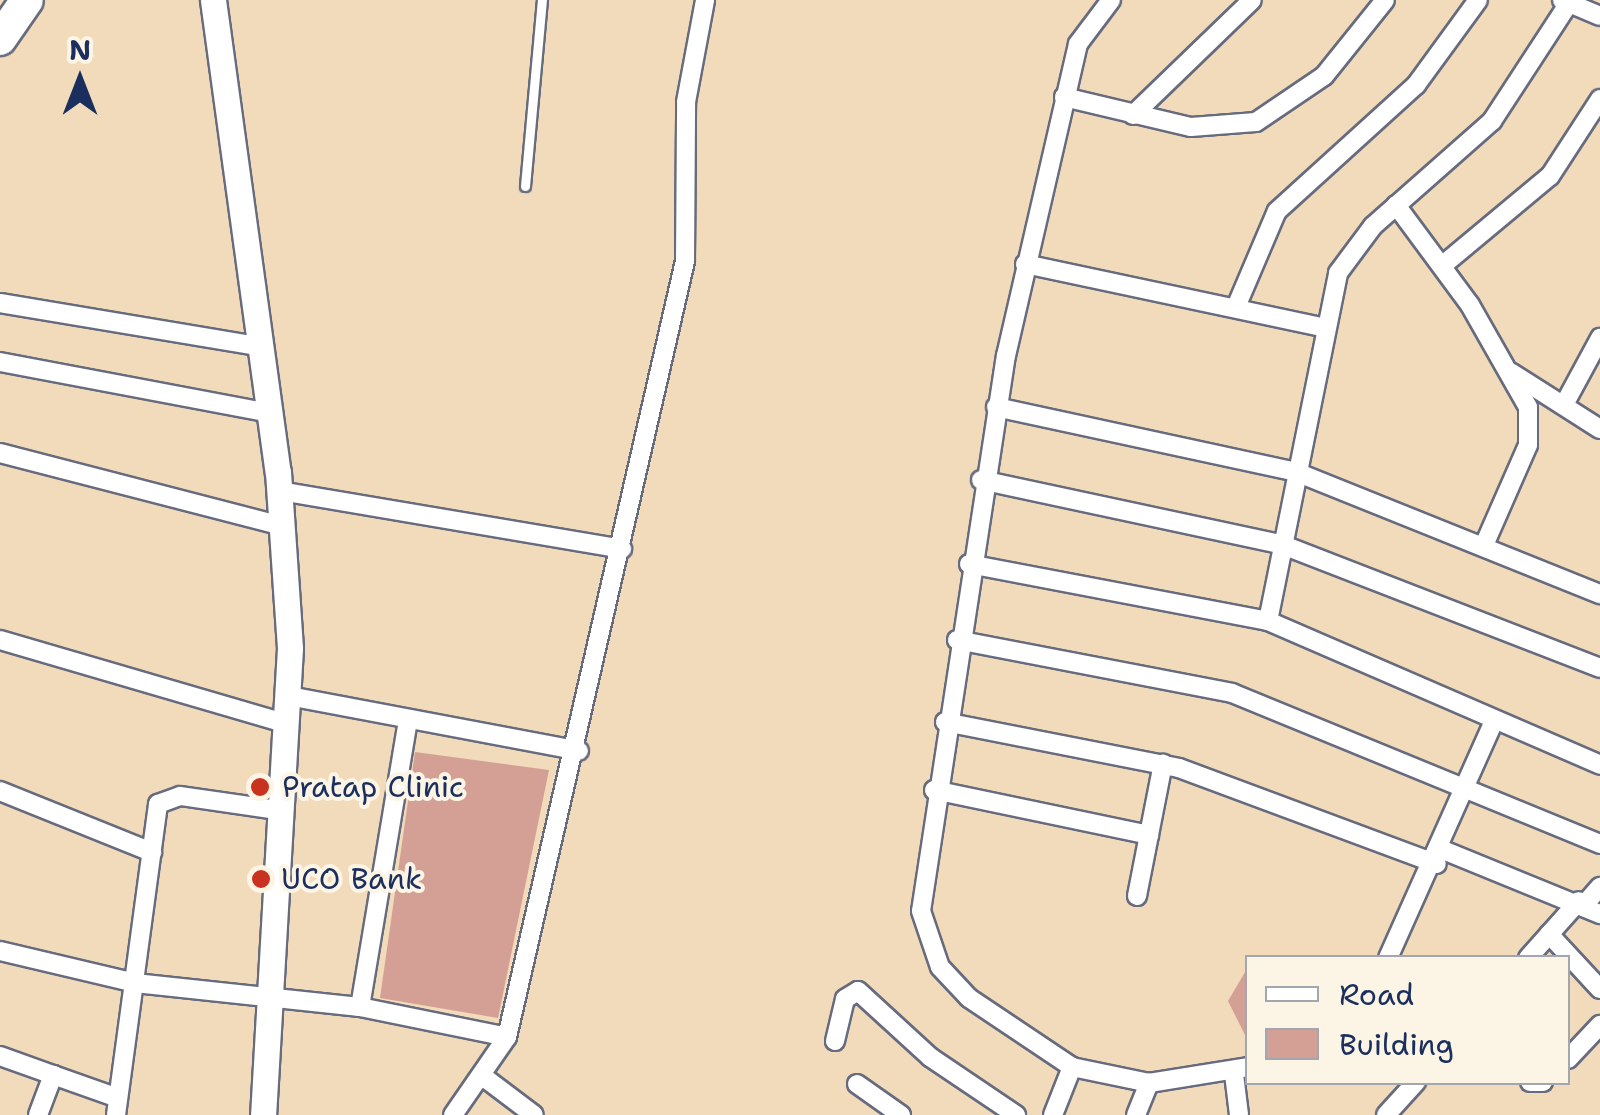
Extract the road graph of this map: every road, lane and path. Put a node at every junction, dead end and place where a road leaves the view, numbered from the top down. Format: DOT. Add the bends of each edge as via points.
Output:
graph roads {
  1 [pos="6,0"];
  2 [pos="27,0"];
  3 [pos="212,0"];
  4 [pos="542,0"];
  5 [pos="706,0"];
  6 [pos="1111,0"];
  7 [pos="1252,0"];
  8 [pos="1384,0"];
  9 [pos="1478,0"];
  10 [pos="1568,1"];
  11 [pos="0,8"];
  12 [pos="1093,9"];
  13 [pos="1600,16"];
  14 [pos="0,39"];
  15 [pos="1064,97"];
  16 [pos="1600,100"];
  17 [pos="1133,115"];
  18 [pos="525,186"];
  19 [pos="1396,205"];
  20 [pos="1026,264"];
  21 [pos="1443,266"];
  22 [pos="0,304"];
  23 [pos="1236,307"];
  24 [pos="1321,327"];
  25 [pos="1600,338"];
  26 [pos="262,346"];
  27 [pos="0,362"];
  28 [pos="1512,373"];
  29 [pos="1566,401"];
  30 [pos="996,408"];
  31 [pos="270,413"];
  32 [pos="1600,429"];
  33 [pos="0,453"];
  34 [pos="1296,472"];
  35 [pos="981,480"];
  36 [pos="280,491"];
  37 [pos="282,526"];
  38 [pos="1484,545"];
  39 [pos="1283,546"];
  40 [pos="622,549"];
  41 [pos="969,564"];
  42 [pos="1600,594"];
  43 [pos="1268,622"];
  44 [pos="0,640"];
  45 [pos="957,640"];
  46 [pos="1600,668"];
  47 [pos="289,696"];
  48 [pos="408,719"];
  49 [pos="1494,721"];
  50 [pos="945,722"];
  51 [pos="288,724"];
  52 [pos="579,751"];
  53 [pos="1162,764"];
  54 [pos="1600,765"];
  55 [pos="934,790"];
  56 [pos="0,791"];
  57 [pos="1467,791"];
  58 [pos="284,812"];
  59 [pos="1149,835"];
  60 [pos="1600,844"];
  61 [pos="152,852"];
  62 [pos="1440,857"];
  63 [pos="1600,887"];
  64 [pos="1137,896"];
  65 [pos="1588,906"];
  66 [pos="1549,934"];
  67 [pos="0,952"];
  68 [pos="1390,955"];
  69 [pos="1531,955"];
  70 [pos="1569,955"];
  71 [pos="1570,956"];
  72 [pos="135,983"];
  73 [pos="1600,988"];
  74 [pos="272,999"];
  75 [pos="360,1006"];
  76 [pos="1600,1025"];
  77 [pos="508,1037"];
  78 [pos="836,1041"];
  79 [pos="0,1056"];
  80 [pos="1570,1057"];
  81 [pos="1072,1066"];
  82 [pos="1241,1071"];
  83 [pos="53,1075"];
  84 [pos="485,1078"];
  85 [pos="1149,1082"];
  86 [pos="857,1084"];
  87 [pos="1413,1085"];
  88 [pos="117,1106"];
  89 [pos="38,1115"];
  90 [pos="263,1115"];
  91 [pos="454,1115"];
  92 [pos="534,1115"];
  93 [pos="901,1115"];
  94 [pos="1016,1115"];
  95 [pos="1053,1115"];
  96 [pos="1136,1115"];
  97 [pos="1239,1115"];
  98 [pos="1386,1115"];
  1 -- 11 [label="highway"];
  2 -- 14 [label="highway"];
  3 -- 26 [label="street"];
  4 -- 18 [label="lane"];
  5 -- 40 [label="street" via="686,102 685,261"];
  6 -- 12 [label="street"];
  7 -- 17 [label="street"];
  8 -- 17 [label="street" via="1324,76 1256,122 1191,127"];
  9 -- 23 [label="street" via="1416,85 1276,211"];
  10 -- 13 [label="street"];
  10 -- 19 [label="street" via="1492,121"];
  12 -- 15 [label="street"];
  15 -- 17 [label="street"];
  15 -- 20 [label="street"];
  16 -- 21 [label="street" via="1550,176"];
  19 -- 21 [label="street"];
  19 -- 24 [label="street" via="1351,250"];
  20 -- 23 [label="street"];
  20 -- 30 [label="street"];
  21 -- 28 [label="street"];
  22 -- 26 [label="street"];
  23 -- 24 [label="street"];
  24 -- 34 [label="street"];
  25 -- 29 [label="street"];
  26 -- 31 [label="street"];
  27 -- 31 [label="street"];
  28 -- 29 [label="street"];
  28 -- 38 [label="street" via="1528,407 1528,445"];
  29 -- 32 [label="street"];
  30 -- 34 [label="street"];
  30 -- 35 [label="street"];
  31 -- 36 [label="street"];
  33 -- 37 [label="street"];
  34 -- 38 [label="street"];
  34 -- 39 [label="street"];
  35 -- 39 [label="street"];
  35 -- 41 [label="street"];
  36 -- 37 [label="street"];
  36 -- 40 [label="street"];
  37 -- 47 [label="street"];
  38 -- 42 [label="street"];
  39 -- 43 [label="street"];
  39 -- 46 [label="street"];
  40 -- 52 [label="street"];
  41 -- 43 [label="street"];
  41 -- 45 [label="street"];
  43 -- 49 [label="street"];
  44 -- 51 [label="street"];
  45 -- 50 [label="street"];
  45 -- 57 [label="street" via="1232,693"];
  47 -- 48 [label="street"];
  47 -- 51 [label="street"];
  48 -- 52 [label="street"];
  48 -- 75 [label="street"];
  49 -- 54 [label="street"];
  49 -- 57 [label="street"];
  50 -- 53 [label="street"];
  50 -- 55 [label="street"];
  51 -- 58 [label="street"];
  52 -- 77 [label="street"];
  53 -- 59 [label="street"];
  53 -- 62 [label="street"];
  55 -- 59 [label="street"];
  55 -- 81 [label="street" via="921,911 940,967 1015,1034"];
  56 -- 61 [label="street"];
  57 -- 60 [label="street"];
  57 -- 62 [label="street"];
  58 -- 61 [label="street" via="165,798"];
  58 -- 74 [label="street"];
  59 -- 64 [label="street"];
  61 -- 72 [label="street"];
  62 -- 65 [label="street"];
  62 -- 68 [label="street"];
  63 -- 65 [label="street"];
  65 -- 66 [label="street"];
  66 -- 69 [label="street"];
  66 -- 70 [label="street"];
  67 -- 72 [label="street"];
  71 -- 73 [label="street"];
  72 -- 74 [label="street"];
  72 -- 88 [label="street"];
  74 -- 75 [label="street"];
  74 -- 90 [label="street"];
  75 -- 77 [label="street"];
  76 -- 80 [label="street"];
  77 -- 84 [label="street"];
  78 -- 94 [label="street" via="845,999 858,991 930,1057"];
  79 -- 83 [label="street"];
  81 -- 85 [label="street"];
  81 -- 95 [label="street"];
  82 -- 85 [label="street"];
  82 -- 97 [label="street"];
  83 -- 88 [label="street"];
  83 -- 89 [label="street"];
  84 -- 91 [label="street"];
  84 -- 92 [label="street"];
  85 -- 96 [label="street"];
  86 -- 93 [label="street"];
  87 -- 98 [label="street"];
}
